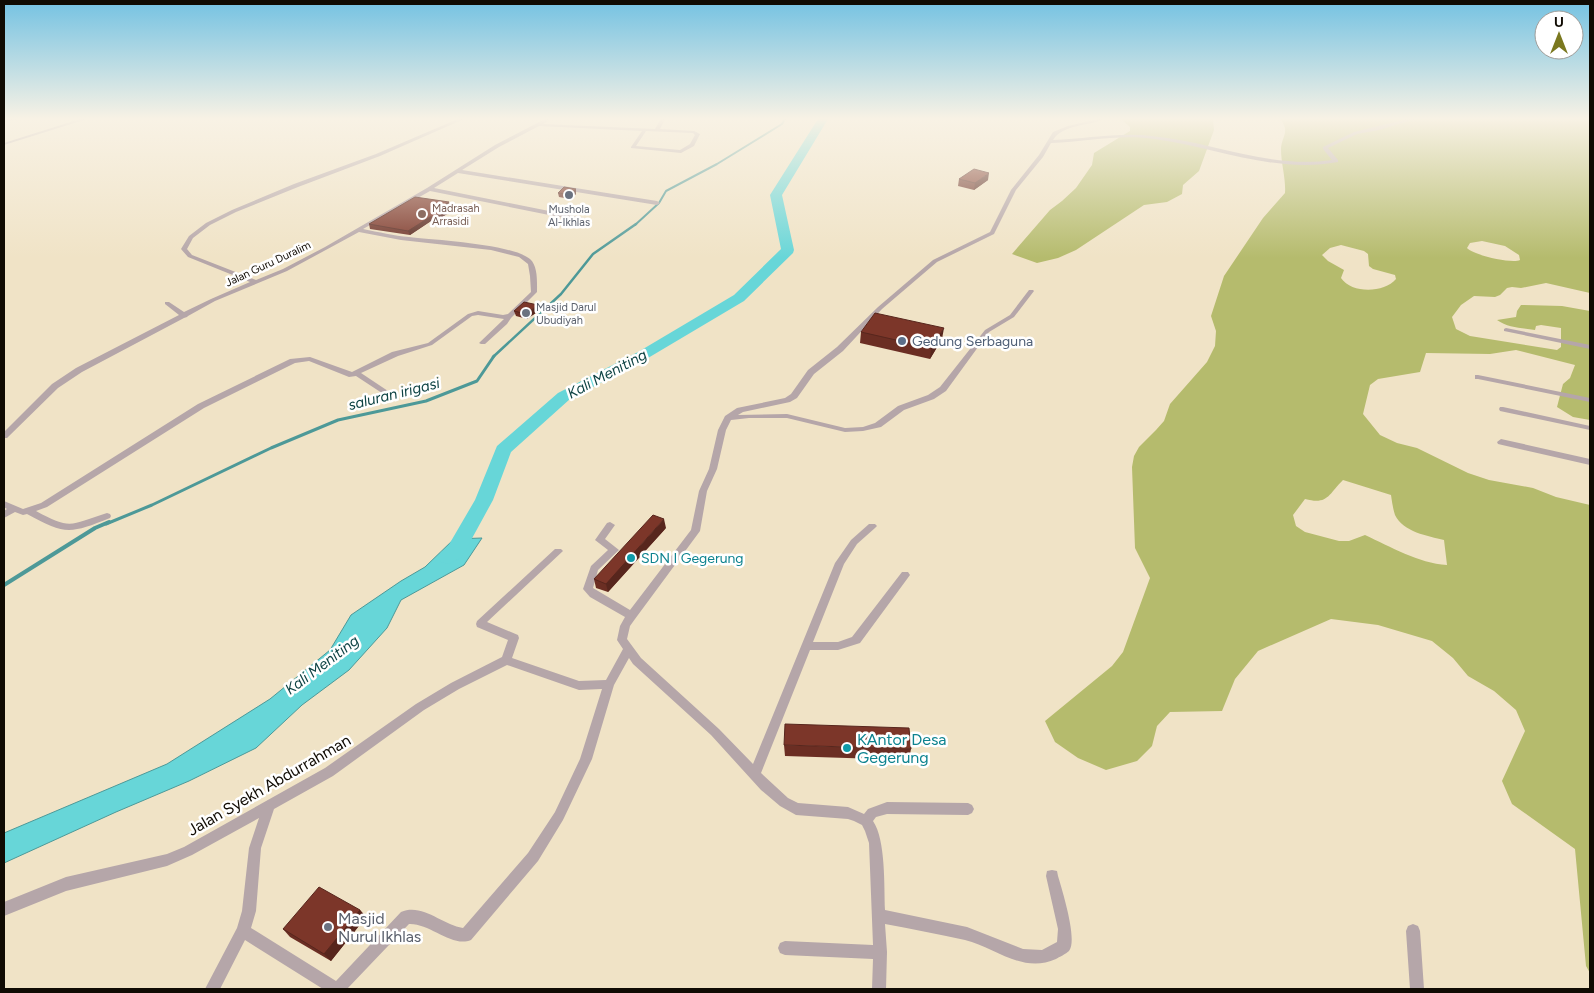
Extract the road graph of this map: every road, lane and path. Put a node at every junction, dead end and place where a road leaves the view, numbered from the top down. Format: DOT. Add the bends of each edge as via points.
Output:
graph roads {
  1 [pos="353,165"];
  2 [pos="465,165"];
  3 [pos="1034,165"];
  4 [pos="456,171"];
  5 [pos="429,189"];
  6 [pos="657,202"];
  7 [pos="584,220"];
  8 [pos="358,230"];
  9 [pos="255,282"];
  10 [pos="1031,291"];
  11 [pos="167,303"];
  12 [pos="185,316"];
  13 [pos="508,317"];
  14 [pos="1506,330"];
  15 [pos="483,343"];
  16 [pos="1590,347"];
  17 [pos="356,373"];
  18 [pos="1478,377"];
  19 [pos="388,395"];
  20 [pos="1590,400"];
  21 [pos="1503,409"];
  22 [pos="728,418"];
  23 [pos="1590,428"];
  24 [pos="4,436"];
  25 [pos="1501,442"];
  26 [pos="1590,462"];
  27 [pos="4,504"];
  28 [pos="13,509"];
  29 [pos="29,511"];
  30 [pos="4,514"];
  31 [pos="107,516"];
  32 [pos="610,525"];
  33 [pos="872,526"];
  34 [pos="558,551"];
  35 [pos="905,575"];
  36 [pos="631,616"];
  37 [pos="807,646"];
  38 [pos="629,648"];
  39 [pos="506,660"];
  40 [pos="610,684"];
  41 [pos="755,773"];
  42 [pos="270,804"];
  43 [pos="968,809"];
  44 [pos="866,821"];
  45 [pos="1052,876"];
  46 [pos="4,909"];
  47 [pos="879,916"];
  48 [pos="243,931"];
  49 [pos="1413,931"];
  50 [pos="785,948"];
  51 [pos="880,952"];
  52 [pos="212,989"];
  53 [pos="337,989"];
  54 [pos="879,989"];
  55 [pos="1416,989"];
  1 -- 9 [label="street" via="247,205 195,231 186,240 184,249 190,256"];
  2 -- 4 [label="street, Jalan Guru Duralim"];
  3 -- 22 [label="street" via="1014,190 992,233 935,261 814,369 792,398 748,407"];
  4 -- 5 [label="street, Jalan Guru Duralim"];
  4 -- 6 [label="street"];
  5 -- 7 [label="street"];
  5 -- 8 [label="street, Jalan Guru Duralim"];
  8 -- 9 [label="street, Jalan Guru Duralim" via="295,265"];
  8 -- 13 [label="street" via="523,257 531,266 534,292"];
  9 -- 12 [label="street, Jalan Guru Duralim"];
  10 -- 22 [label="street" via="1012,316 987,331 943,390 901,408 878,425 845,430 787,416"];
  11 -- 12 [label="street"];
  12 -- 24 [label="street, Jalan Guru Duralim" via="68,376"];
  13 -- 15 [label="street"];
  13 -- 17 [label="street" via="470,314 430,344 400,352"];
  14 -- 16 [label="street"];
  17 -- 19 [label="street"];
  17 -- 29 [label="street" via="346,374 308,359 294,361 201,406 47,504"];
  18 -- 20 [label="street"];
  21 -- 23 [label="street"];
  22 -- 36 [label="street" via="703,491 695,531"];
  25 -- 26 [label="street"];
  27 -- 28 [label="street"];
  28 -- 29 [label="street"];
  28 -- 30 [label="street"];
  29 -- 31 [label="street" via="63,528 80,526"];
  32 -- 36 [label="street" via="600,540 614,550 594,568 588,589"];
  33 -- 37 [label="street" via="854,542 842,559"];
  34 -- 39 [label="street" via="482,621 486,628 514,638"];
  35 -- 37 [label="street" via="856,640 830,648"];
  36 -- 38 [label="street" via="622,640"];
  37 -- 41 [label="street"];
  38 -- 40 [label="street"];
  38 -- 41 [label="street" via="637,661"];
  39 -- 40 [label="street" via="579,686"];
  39 -- 42 [label="street, Jalan Syekh Abdurrahman" via="420,707 329,772"];
  40 -- 53 [label="street" via="586,759 558,816 533,857 466,935 458,935 420,917 406,917"];
  41 -- 44 [label="street" via="772,793 796,809 848,813"];
  42 -- 46 [label="street, Jalan Syekh Abdurrahman" via="167,860 66,884"];
  42 -- 48 [label="street" via="256,848 249,911"];
  43 -- 44 [label="street" via="886,808 872,813"];
  44 -- 47 [label="street" via="875,843"];
  45 -- 47 [label="street" via="1065,928 1064,946 1042,957 1023,956 966,934"];
  47 -- 51 [label="street"];
  48 -- 52 [label="street"];
  48 -- 53 [label="street"];
  49 -- 55 [label="street"];
  50 -- 51 [label="street"];
  51 -- 54 [label="street"];
}
